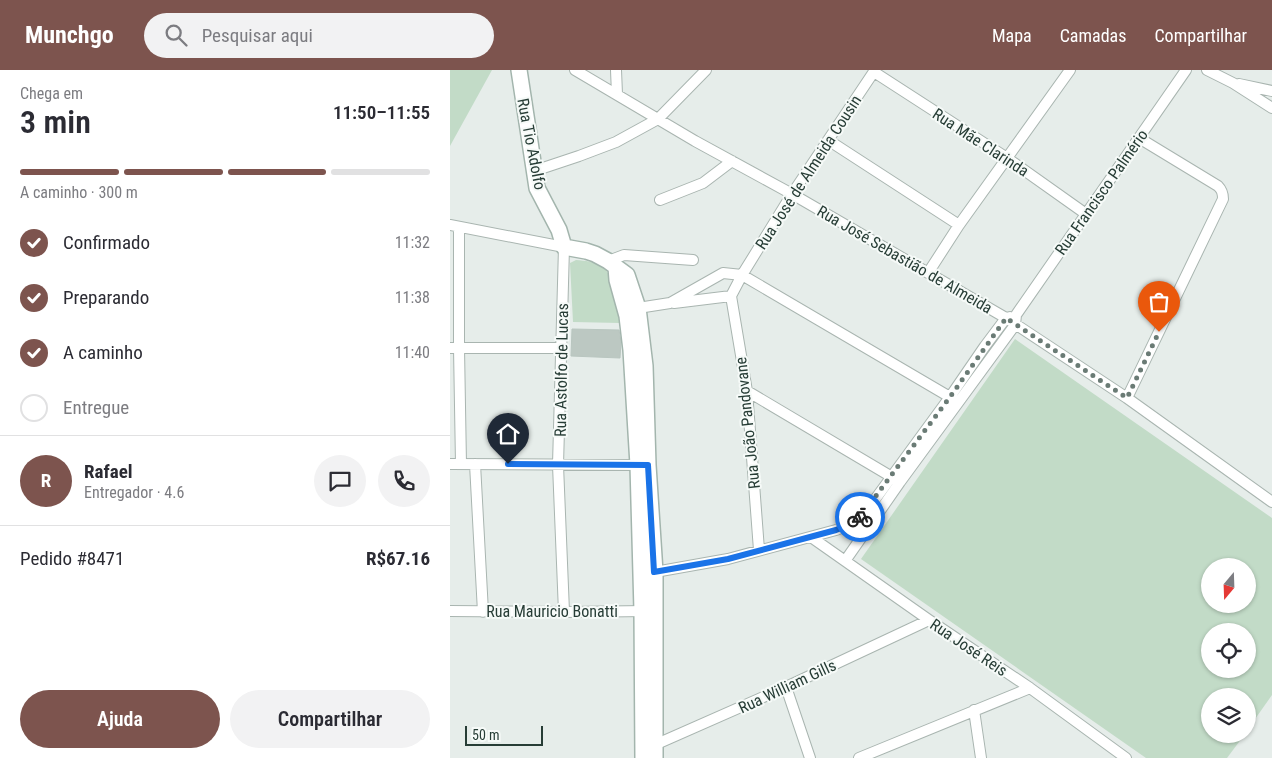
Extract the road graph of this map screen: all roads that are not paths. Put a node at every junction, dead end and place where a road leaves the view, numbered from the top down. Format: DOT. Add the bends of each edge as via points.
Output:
graph roads {
  1 [pos="518,70"];
  2 [pos="574,70"];
  3 [pos="616,70"];
  4 [pos="706,70"];
  5 [pos="1070,70"];
  6 [pos="1186,70"];
  7 [pos="1207,70"];
  8 [pos="875,71"];
  9 [pos="1233,82"];
  10 [pos="1272,91"];
  11 [pos="617,94"];
  12 [pos="1272,108"];
  13 [pos="658,119"];
  14 [pos="1139,138"];
  15 [pos="828,140"];
  16 [pos="1007,158"];
  17 [pos="732,161"];
  18 [pos="534,171"];
  19 [pos="792,194"];
  20 [pos="660,200"];
  21 [pos="1086,214"];
  22 [pos="959,225"];
  23 [pos="454,226"];
  24 [pos="564,247"];
  25 [pos="693,260"];
  26 [pos="612,264"];
  27 [pos="928,273"];
  28 [pos="742,275"];
  29 [pos="731,296"];
  30 [pos="670,303"];
  31 [pos="638,308"];
  32 [pos="1006,318"];
  33 [pos="1015,320"];
  34 [pos="454,348"];
  35 [pos="562,348"];
  36 [pos="747,391"];
  37 [pos="1127,398"];
  38 [pos="954,399"];
  39 [pos="450,464"];
  40 [pos="461,464"];
  41 [pos="475,464"];
  42 [pos="558,465"];
  43 [pos="643,465"];
  44 [pos="896,479"];
  45 [pos="1272,502"];
  46 [pos="856,522"];
  47 [pos="866,530"];
  48 [pos="811,537"];
  49 [pos="759,550"];
  50 [pos="845,560"];
  51 [pos="654,572"];
  52 [pos="450,611"];
  53 [pos="648,611"];
  54 [pos="483,612"];
  55 [pos="564,612"];
  56 [pos="929,620"];
  57 [pos="786,687"];
  58 [pos="1030,688"];
  59 [pos="974,710"];
  60 [pos="649,753"];
  61 [pos="810,758"];
  62 [pos="859,758"];
  63 [pos="981,758"];
  64 [pos="1126,758"];
  1 -- 18 [label="street, Rua Tio Adolfo"];
  2 -- 11 [label="street, Rua José Sebastião de Almeida"];
  3 -- 11 [label="street"];
  4 -- 13 [label="street"];
  5 -- 16 [label="street"];
  6 -- 14 [label="street, Rua Francisco Palmério"];
  7 -- 9 [label="street"];
  8 -- 15 [label="street, Rua José de Almeida Cousin"];
  8 -- 16 [label="street, Rua Mãe Clarinda"];
  9 -- 10 [label="street"];
  9 -- 12 [label="street"];
  11 -- 13 [label="street, Rua José Sebastião de Almeida"];
  13 -- 17 [label="street, Rua José Sebastião de Almeida"];
  13 -- 18 [label="street" via="616,142"];
  14 -- 21 [label="street, Rua Francisco Palmério"];
  14 -- 37 [label="street" via="1218,186 1223,199"];
  15 -- 19 [label="street, Rua José de Almeida Cousin"];
  15 -- 22 [label="street"];
  16 -- 21 [label="street, Rua Mãe Clarinda"];
  16 -- 22 [label="street"];
  17 -- 19 [label="street, Rua José Sebastião de Almeida"];
  17 -- 20 [label="street" via="703,183"];
  18 -- 24 [label="street, Rua Tio Adolfo" via="537,188 559,230"];
  19 -- 27 [label="street, Rua José Sebastião de Almeida"];
  19 -- 28 [label="street, Rua José de Almeida Cousin"];
  21 -- 33 [label="street, Rua Francisco Palmério"];
  22 -- 27 [label="street"];
  23 -- 24 [label="street"];
  23 -- 34 [label="street"];
  24 -- 26 [label="street" via="595,254"];
  24 -- 35 [label="street, Rua Astolfo de Lucas"];
  25 -- 26 [label="street" via="624,255"];
  26 -- 31 [label="street" via="627,275"];
  26 -- 43 [label="street" via="627,316"];
  27 -- 32 [label="street, Rua José Sebastião de Almeida"];
  28 -- 29 [label="street, Rua José de Almeida Cousin"];
  28 -- 30 [label="street" via="723,273"];
  28 -- 38 [label="street"];
  29 -- 30 [label="street"];
  29 -- 36 [label="street, Rua João Pandovane"];
  30 -- 31 [label="street"];
  31 -- 43 [label="street" via="644,366"];
  32 -- 33 [label="street, Rua José Sebastião de Almeida"];
  32 -- 38 [label="street"];
  33 -- 37 [label="street, Rua José Sebastião de Almeida"];
  33 -- 38 [label="street, Rua Francisco Palmério"];
  34 -- 35 [label="street"];
  34 -- 40 [label="street"];
  35 -- 42 [label="street, Rua Astolfo de Lucas"];
  36 -- 44 [label="street"];
  36 -- 49 [label="street, Rua João Pandovane"];
  37 -- 45 [label="street, Rua José Sebastião de Almeida"];
  38 -- 44 [label="street"];
  39 -- 40 [label="street"];
  40 -- 41 [label="street"];
  41 -- 42 [label="street"];
  41 -- 54 [label="street"];
  42 -- 43 [label="street"];
  42 -- 55 [label="street, Rua Astolfo de Lucas"];
  43 -- 51 [label="street"];
  43 -- 53 [label="street"];
  44 -- 46 [label="street"];
  44 -- 47 [label="street"];
  46 -- 47 [label="street"];
  46 -- 48 [label="street"];
  47 -- 50 [label="street"];
  48 -- 49 [label="street"];
  48 -- 50 [label="street, Rua José Reis"];
  49 -- 51 [label="street"];
  50 -- 56 [label="street, Rua José Reis"];
  51 -- 53 [label="street"];
  52 -- 54 [label="street, Rua Mauricio Bonatti"];
  53 -- 55 [label="street, Rua Mauricio Bonatti"];
  53 -- 60 [label="street"];
  54 -- 55 [label="street, Rua Mauricio Bonatti"];
  56 -- 57 [label="street, Rua William Gills"];
  56 -- 58 [label="street, Rua José Reis"];
  57 -- 60 [label="street, Rua William Gills"];
  57 -- 61 [label="street"];
  58 -- 59 [label="street"];
  58 -- 64 [label="street, Rua José Reis"];
  59 -- 62 [label="street"];
  59 -- 63 [label="street"];
}
